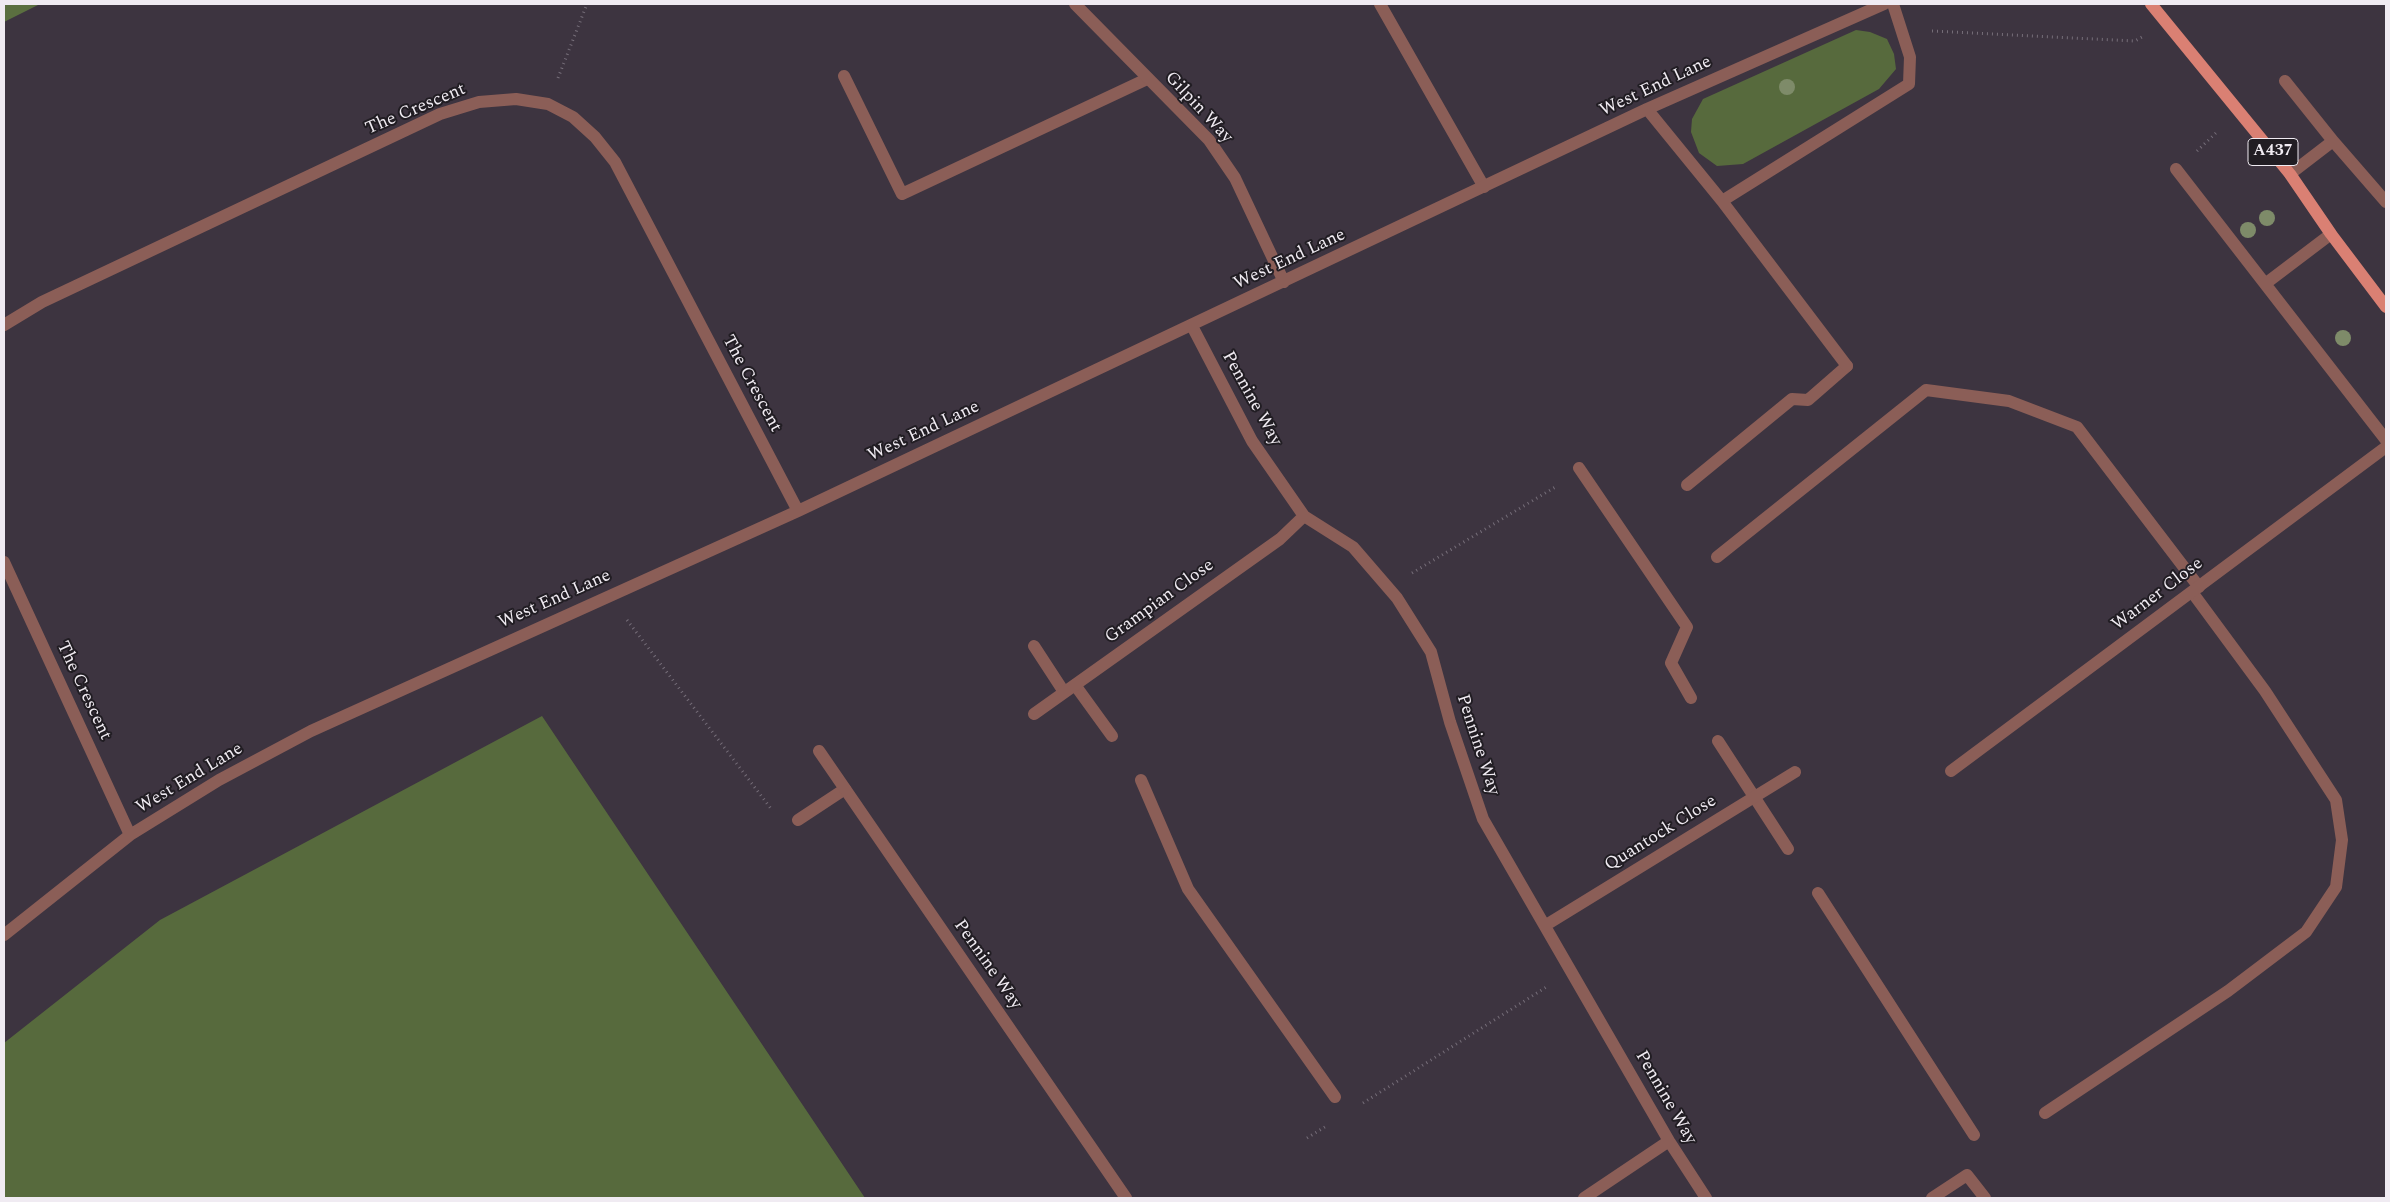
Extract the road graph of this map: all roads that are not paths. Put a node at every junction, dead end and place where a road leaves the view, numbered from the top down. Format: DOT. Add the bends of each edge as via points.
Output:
graph roads {
  1 [pos="1075,4"];
  2 [pos="1380,4"];
  3 [pos="1884,4"];
  4 [pos="1893,4"];
  5 [pos="2150,4"];
  6 [pos="844,76"];
  7 [pos="1147,79"];
  8 [pos="2285,81"];
  9 [pos="1647,109"];
  10 [pos="2333,142"];
  11 [pos="2176,169"];
  12 [pos="2290,174"];
  13 [pos="1484,187"];
  14 [pos="1722,201"];
  15 [pos="2386,202"];
  16 [pos="2331,234"];
  17 [pos="1284,282"];
  18 [pos="2265,284"];
  19 [pos="2386,307"];
  20 [pos="4,325"];
  21 [pos="1192,326"];
  22 [pos="2386,440"];
  23 [pos="2386,447"];
  24 [pos="1582,473"];
  25 [pos="1686,485"];
  26 [pos="798,511"];
  27 [pos="1304,516"];
  28 [pos="1717,557"];
  29 [pos="4,562"];
  30 [pos="2195,589"];
  31 [pos="1034,646"];
  32 [pos="1069,688"];
  33 [pos="1691,698"];
  34 [pos="1034,714"];
  35 [pos="1112,736"];
  36 [pos="1718,741"];
  37 [pos="819,750"];
  38 [pos="1951,771"];
  39 [pos="1796,772"];
  40 [pos="1141,780"];
  41 [pos="845,789"];
  42 [pos="1755,797"];
  43 [pos="798,820"];
  44 [pos="130,835"];
  45 [pos="1788,849"];
  46 [pos="1818,893"];
  47 [pos="1546,925"];
  48 [pos="4,935"];
  49 [pos="1335,1097"];
  50 [pos="2045,1113"];
  51 [pos="1974,1135"];
  52 [pos="1669,1141"];
  53 [pos="1126,1198"];
  54 [pos="1584,1198"];
  55 [pos="1706,1198"];
  56 [pos="1932,1198"];
  57 [pos="1985,1198"];
  1 -- 7 [label="street, Gilpin Way"];
  2 -- 13 [label="street"];
  3 -- 9 [label="street, West End Lane"];
  4 -- 14 [label="street" via="1910,57 1909,84"];
  5 -- 12 [label="main road, A437"];
  6 -- 7 [label="street" via="902,194"];
  7 -- 17 [label="street, Gilpin Way" via="1208,140 1235,178"];
  8 -- 10 [label="street"];
  9 -- 13 [label="street, West End Lane"];
  9 -- 14 [label="street"];
  10 -- 12 [label="street"];
  10 -- 15 [label="street"];
  11 -- 18 [label="street"];
  12 -- 16 [label="main road, A437"];
  13 -- 17 [label="street, West End Lane"];
  14 -- 25 [label="street" via="1847,366 1808,400 1792,398"];
  16 -- 18 [label="street"];
  16 -- 19 [label="main road, A437"];
  17 -- 21 [label="street, West End Lane"];
  18 -- 22 [label="street"];
  20 -- 26 [label="street, The Crescent" via="42,302 440,114 480,102 516,99 548,104 573,117 615,162"];
  21 -- 26 [label="street, West End Lane"];
  21 -- 27 [label="street, Pennine Way" via="1252,441"];
  23 -- 30 [label="street, Warner Close"];
  24 -- 33 [label="street" via="1686,627 1671,663"];
  26 -- 44 [label="street, West End Lane" via="311,731 219,780"];
  27 -- 32 [label="street, Grampian Close" via="1280,538"];
  27 -- 47 [label="street, Pennine Way" via="1353,547 1388,588 1431,652 1450,722 1483,819"];
  28 -- 30 [label="street" via="1926,390 2009,401 2077,427"];
  29 -- 44 [label="street, The Crescent"];
  30 -- 38 [label="street, Warner Close"];
  30 -- 50 [label="street" via="2336,800 2342,840 2336,887 2306,932 2228,990"];
  31 -- 32 [label="street"];
  32 -- 34 [label="street, Grampian Close"];
  32 -- 35 [label="street"];
  36 -- 42 [label="street"];
  37 -- 41 [label="street, Pennine Way"];
  39 -- 42 [label="street, Quantock Close"];
  40 -- 49 [label="street" via="1188,889"];
  41 -- 43 [label="street"];
  41 -- 53 [label="street, Pennine Way"];
  42 -- 45 [label="street"];
  42 -- 47 [label="street, Quantock Close"];
  44 -- 48 [label="street, West End Lane"];
  46 -- 51 [label="street"];
  47 -- 52 [label="street, Pennine Way"];
  52 -- 54 [label="street"];
  52 -- 55 [label="street, Pennine Way"];
  56 -- 57 [label="street" via="1967,1175"];
}
